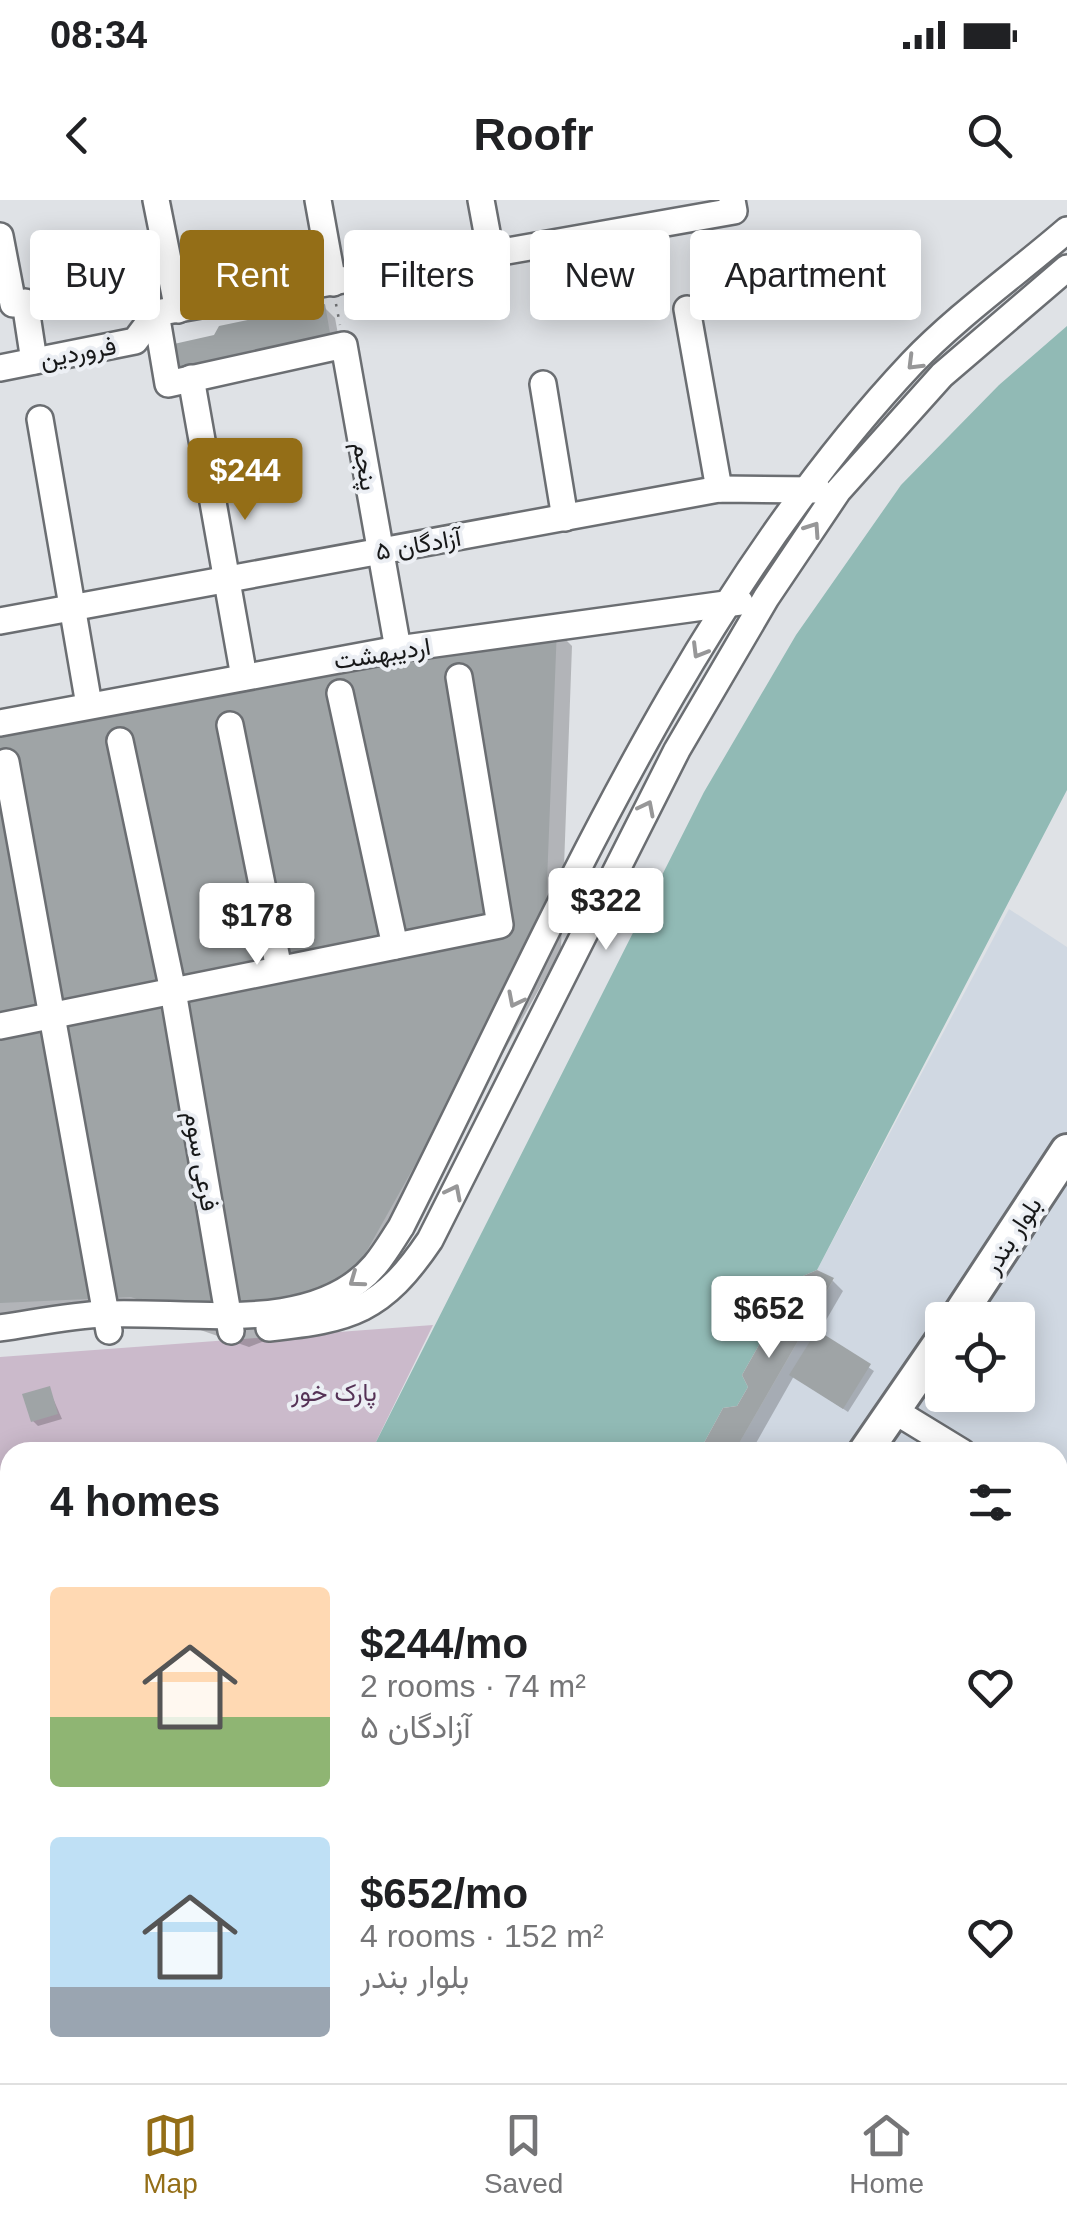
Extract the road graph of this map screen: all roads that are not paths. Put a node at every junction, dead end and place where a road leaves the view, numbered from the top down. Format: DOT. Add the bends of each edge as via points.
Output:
graph roads {
  1 [pos="156,200"];
  2 [pos="318,200"];
  3 [pos="481,200"];
  4 [pos="642,200"];
  5 [pos="733,206"];
  6 [pos="648,226"];
  7 [pos="487,230"];
  8 [pos="1067,230"];
  9 [pos="0,236"];
  10 [pos="510,251"];
  11 [pos="1067,268"];
  12 [pos="344,280"];
  13 [pos="332,282"];
  14 [pos="686,309"];
  15 [pos="167,312"];
  16 [pos="34,361"];
  17 [pos="0,368"];
  18 [pos="190,378"];
  19 [pos="543,384"];
  20 [pos="40,419"];
  21 [pos="720,488"];
  22 [pos="804,490"];
  23 [pos="838,491"];
  24 [pos="565,518"];
  25 [pos="381,550"];
  26 [pos="226,579"];
  27 [pos="766,598"];
  28 [pos="728,604"];
  29 [pos="72,607"];
  30 [pos="0,621"];
  31 [pos="398,649"];
  32 [pos="244,677"];
  33 [pos="459,677"];
  34 [pos="340,692"];
  35 [pos="90,705"];
  36 [pos="0,723"];
  37 [pos="230,725"];
  38 [pos="120,742"];
  39 [pos="6,762"];
  40 [pos="396,946"];
  41 [pos="279,970"];
  42 [pos="173,991"];
  43 [pos="55,1014"];
  44 [pos="0,1026"];
  45 [pos="1067,1151"];
  46 [pos="1067,1172"];
  47 [pos="968,1302"];
  48 [pos="982,1302"];
  49 [pos="108,1322"];
  50 [pos="0,1328"];
  51 [pos="231,1332"];
  52 [pos="0,1342"];
  53 [pos="925,1364"];
  54 [pos="925,1386"];
  55 [pos="903,1416"];
  56 [pos="871,1442"];
  57 [pos="882,1442"];
  58 [pos="946,1442"];
  1 -- 15 [label="street"];
  2 -- 13 [label="street"];
  3 -- 7 [label="street"];
  4 -- 6 [label="street"];
  5 -- 6 [label="street"];
  6 -- 10 [label="street"];
  8 -- 22 [label="street, one-way" via="913,361"];
  9 -- 16 [label="street" via="13,304 25,302"];
  11 -- 23 [label="street" via="942,375"];
  12 -- 13 [label="street"];
  13 -- 15 [label="street"];
  14 -- 21 [label="street"];
  15 -- 16 [label="street, فروردین" via="135,341"];
  15 -- 18 [label="street" via="168,384"];
  16 -- 17 [label="street, فروردین"];
  18 -- 25 [label="street, پنجم" via="344,344"];
  18 -- 26 [label="street"];
  19 -- 24 [label="street"];
  20 -- 29 [label="street"];
  21 -- 22 [label="street, آزادگان ۵"];
  21 -- 24 [label="street, آزادگان ۵"];
  22 -- 23 [label="street, آزادگان ۵"];
  22 -- 28 [label="street"];
  27 -- 23 [label="street, one-way"];
  24 -- 25 [label="street, آزادگان ۵"];
  25 -- 26 [label="street, آزادگان ۵"];
  25 -- 31 [label="street, پنجم"];
  26 -- 29 [label="street, آزادگان ۵"];
  26 -- 32 [label="street"];
  27 -- 28 [label="street, اردیبهشت"];
  51 -- 27 [label="street, one-way" via="324,1322 350,1314 403,1280 430,1240 677,750"];
  28 -- 31 [label="street, اردیبهشت"];
  28 -- 49 [label="street, one-way" via="648,736 401,1227 374,1267 343,1290 295,1308"];
  29 -- 30 [label="street, آزادگان ۵"];
  29 -- 35 [label="street"];
  31 -- 32 [label="street, اردیبهشت"];
  32 -- 35 [label="street, اردیبهشت"];
  33 -- 40 [label="street" via="500,925"];
  34 -- 40 [label="street"];
  35 -- 36 [label="street, اردیبهشت"];
  37 -- 41 [label="street"];
  38 -- 42 [label="street, فرعی سوم"];
  39 -- 43 [label="street"];
  40 -- 41 [label="street"];
  41 -- 42 [label="street"];
  42 -- 43 [label="street"];
  42 -- 51 [label="street, فرعی سوم"];
  43 -- 44 [label="street"];
  43 -- 49 [label="street"];
  45 -- 47 [label="main road, بلوار بندر"];
  46 -- 48 [label="main road, بلوار بندر"];
  49 -- 50 [label="street"];
  49 -- 51 [label="street"];
  49 -- 52 [label="street"];
  53 -- 56 [label="main road"];
  54 -- 55 [label="main road"];
  55 -- 57 [label="main road"];
  55 -- 58 [label="street"];
}
